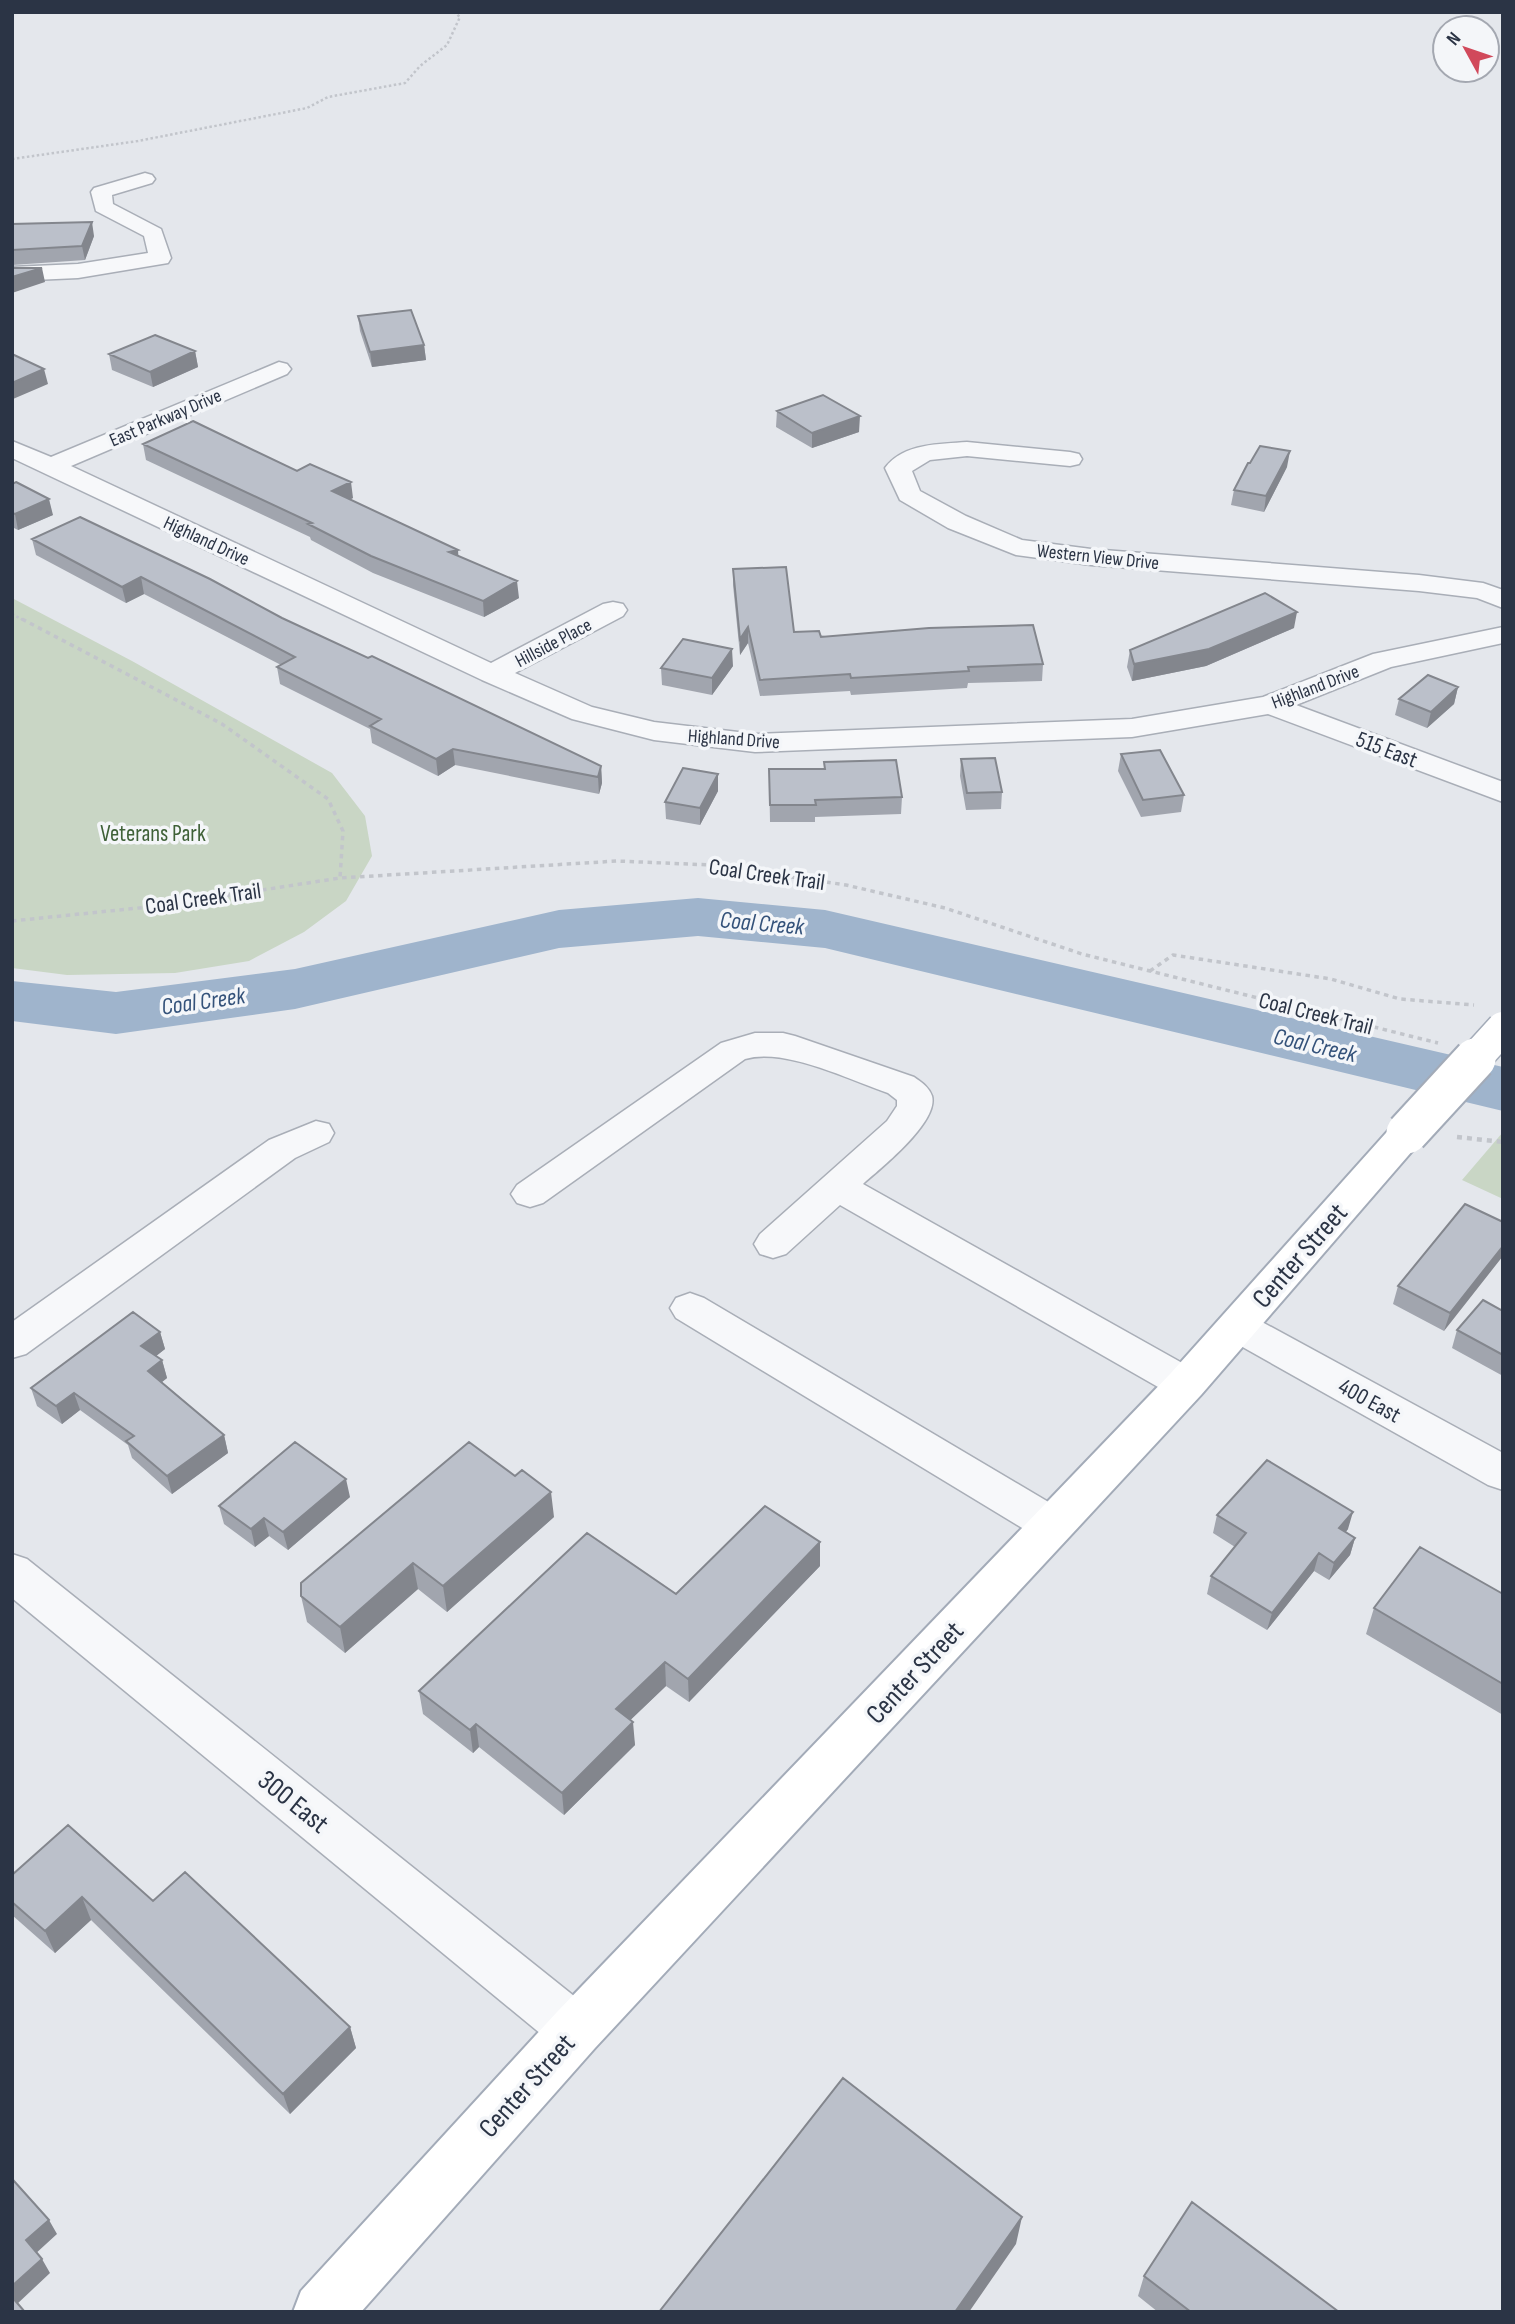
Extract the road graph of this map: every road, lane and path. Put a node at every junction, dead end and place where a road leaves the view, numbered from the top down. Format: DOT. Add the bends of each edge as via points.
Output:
graph roads {
  1 [pos="454,12"];
  2 [pos="12,159"];
  3 [pos="145,179"];
  4 [pos="12,274"];
  5 [pos="279,369"];
  6 [pos="12,447"];
  7 [pos="1070,459"];
  8 [pos="50,466"];
  9 [pos="1503,600"];
  10 [pos="613,610"];
  11 [pos="12,614"];
  12 [pos="1503,635"];
  13 [pos="492,674"];
  14 [pos="1270,705"];
  15 [pos="1503,793"];
  16 [pos="340,878"];
  17 [pos="12,921"];
  18 [pos="1149,972"];
  19 [pos="1490,1017"];
  20 [pos="1450,1046"];
  21 [pos="316,1132"];
  22 [pos="837,1186"];
  23 [pos="530,1194"];
  24 [pos="772,1244"];
  25 [pos="690,1308"];
  26 [pos="1237,1326"];
  27 [pos="12,1343"];
  28 [pos="1186,1384"];
  29 [pos="1503,1473"];
  30 [pos="1052,1525"];
  31 [pos="12,1572"];
  32 [pos="576,2030"];
  33 [pos="322,2312"];
  1 -- 2 [label="path" via="460,17 447,45 405,83 328,97 307,108"];
  3 -- 4 [label="street" via="101,192 103,207 154,233 160,258 78,271"];
  5 -- 8 [label="street, East Parkway Drive"];
  6 -- 8 [label="street, Highland Drive"];
  7 -- 9 [label="street, Western View Drive" via="967,449 924,453 898,468 909,495 1016,547 1419,583 1483,591"];
  8 -- 13 [label="street, Highland Drive"];
  10 -- 13 [label="street, Hillside Place"];
  11 -- 16 [label="path" via="222,724 328,799 343,831"];
  12 -- 14 [label="street, Highland Drive" via="1383,660"];
  13 -- 14 [label="street, Highland Drive" via="582,713 654,731 755,743 1132,728"];
  14 -- 15 [label="street, 515 East"];
  16 -- 17 [label="path, Coal Creek Trail" via="158,906"];
  16 -- 18 [label="path, Coal Creek Trail" via="617,861 711,865 846,885 945,908"];
  18 -- 19 [label="path" via="1173,955 1331,979"];
  18 -- 20 [label="path, Coal Creek Trail"];
  19 -- 26 [label="main road, Center Street, bridge" via="1407,1133"];
  21 -- 27 [label="street" via="282,1149"];
  22 -- 23 [label="street" via="900,1130 915,1106 914,1095 901,1085 783,1044 755,1044 733,1051"];
  22 -- 24 [label="street"];
  22 -- 28 [label="street"];
  25 -- 30 [label="street"];
  26 -- 28 [label="main road, Center Street"];
  26 -- 29 [label="street, 400 East"];
  28 -- 30 [label="main road, Center Street"];
  30 -- 32 [label="main road, Center Street"];
  31 -- 32 [label="street, 300 East"];
  32 -- 33 [label="main road, Center Street"];
}
